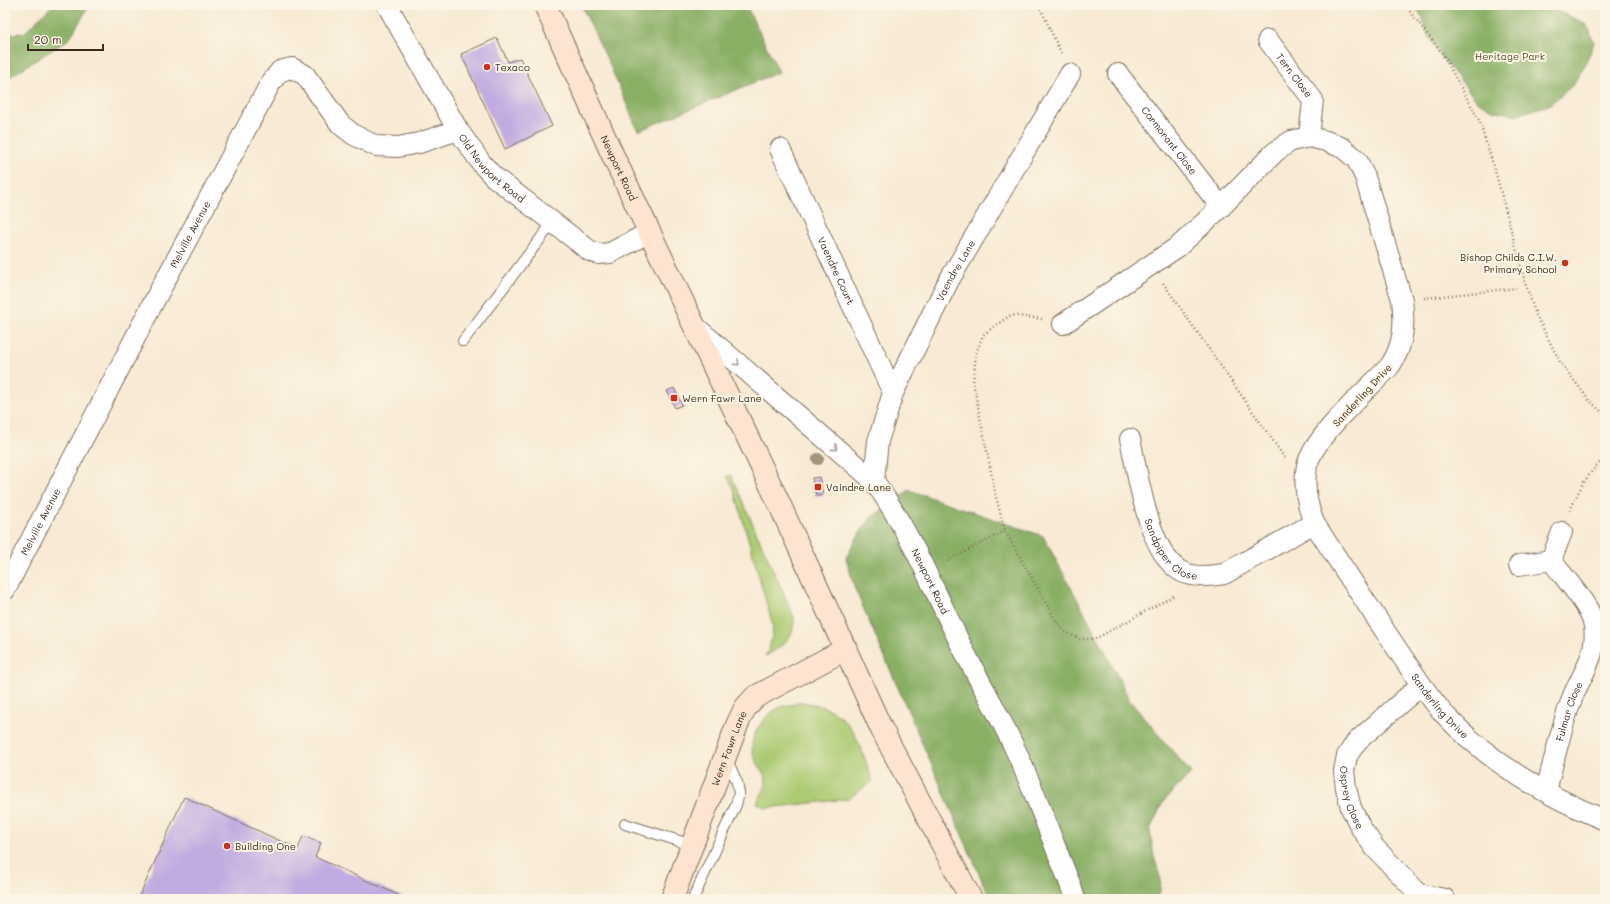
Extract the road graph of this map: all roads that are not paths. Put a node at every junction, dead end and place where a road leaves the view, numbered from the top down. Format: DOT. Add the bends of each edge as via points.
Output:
graph roads {
  1 [pos="387,5"];
  2 [pos="545,5"];
  3 [pos="1268,40"];
  4 [pos="1070,74"];
  5 [pos="1118,74"];
  6 [pos="458,130"];
  7 [pos="1309,137"];
  8 [pos="780,149"];
  9 [pos="1221,208"];
  10 [pos="553,222"];
  11 [pos="650,232"];
  12 [pos="1063,324"];
  13 [pos="697,328"];
  14 [pos="463,341"];
  15 [pos="893,393"];
  16 [pos="1130,439"];
  17 [pos="874,481"];
  18 [pos="1314,523"];
  19 [pos="1562,532"];
  20 [pos="1551,560"];
  21 [pos="1519,565"];
  22 [pos="5,590"];
  23 [pos="1599,633"];
  24 [pos="846,649"];
  25 [pos="1422,685"];
  26 [pos="725,757"];
  27 [pos="1546,790"];
  28 [pos="1605,820"];
  29 [pos="625,824"];
  30 [pos="692,845"];
  31 [pos="672,899"];
  32 [pos="693,899"];
  33 [pos="971,899"];
  34 [pos="1075,899"];
  35 [pos="1445,899"];
  1 -- 6 [label="street, Old Newport Road"];
  2 -- 11 [label="main road, Newport Road"];
  3 -- 7 [label="street, Tern Close" via="1313,100"];
  4 -- 15 [label="street, Vaendre Lane" via="948,282"];
  5 -- 9 [label="street, Cormorant Close"];
  6 -- 10 [label="street, Old Newport Road" via="494,177"];
  6 -- 22 [label="street, Melville Avenue" via="419,143 398,147 376,146 341,125 305,75 292,68 280,71 270,84 151,307"];
  7 -- 9 [label="street, Sanderling Drive" via="1291,141 1275,152"];
  7 -- 18 [label="street, Sanderling Drive" via="1343,148 1357,160 1365,177 1402,300 1404,319 1398,354 1390,366 1324,434 1307,465 1305,486 1308,507"];
  8 -- 15 [label="street, Vaendre Court"];
  9 -- 12 [label="street, Sanderling Drive" via="1179,246"];
  10 -- 11 [label="street, Old Newport Road" via="590,251 599,254 610,253"];
  10 -- 14 [label="lane"];
  11 -- 13 [label="main road, Newport Road"];
  13 -- 17 [label="street, Newport Road, one-way"];
  13 -- 24 [label="main road, Newport Road"];
  15 -- 17 [label="street, Vaendre Lane" via="878,441"];
  16 -- 18 [label="street, Sandpiper Close" via="1147,515 1159,546 1167,559 1182,571 1209,577 1224,574"];
  17 -- 34 [label="street, Newport Road" via="895,514 1015,749"];
  18 -- 25 [label="street, Sanderling Drive"];
  19 -- 20 [label="street"];
  20 -- 21 [label="street"];
  20 -- 23 [label="street, Fulmar Close" via="1586,607"];
  23 -- 27 [label="street, Fulmar Close" via="1565,720"];
  24 -- 26 [label="main road, Wern Fawr Lane" via="755,697 745,708"];
  24 -- 33 [label="main road, Newport Road" via="882,730"];
  25 -- 27 [label="street, Sanderling Drive" via="1443,713 1491,756"];
  25 -- 35 [label="street, Osprey Close" via="1356,742 1347,756 1344,771 1351,808 1375,848 1419,894"];
  26 -- 30 [label="main road, Wern Fawr Lane"];
  26 -- 32 [label="lane" via="740,793"];
  27 -- 28 [label="street, Sanderling Drive"];
  29 -- 30 [label="lane"];
  30 -- 31 [label="main road, Wern Fawr Lane"];
}
